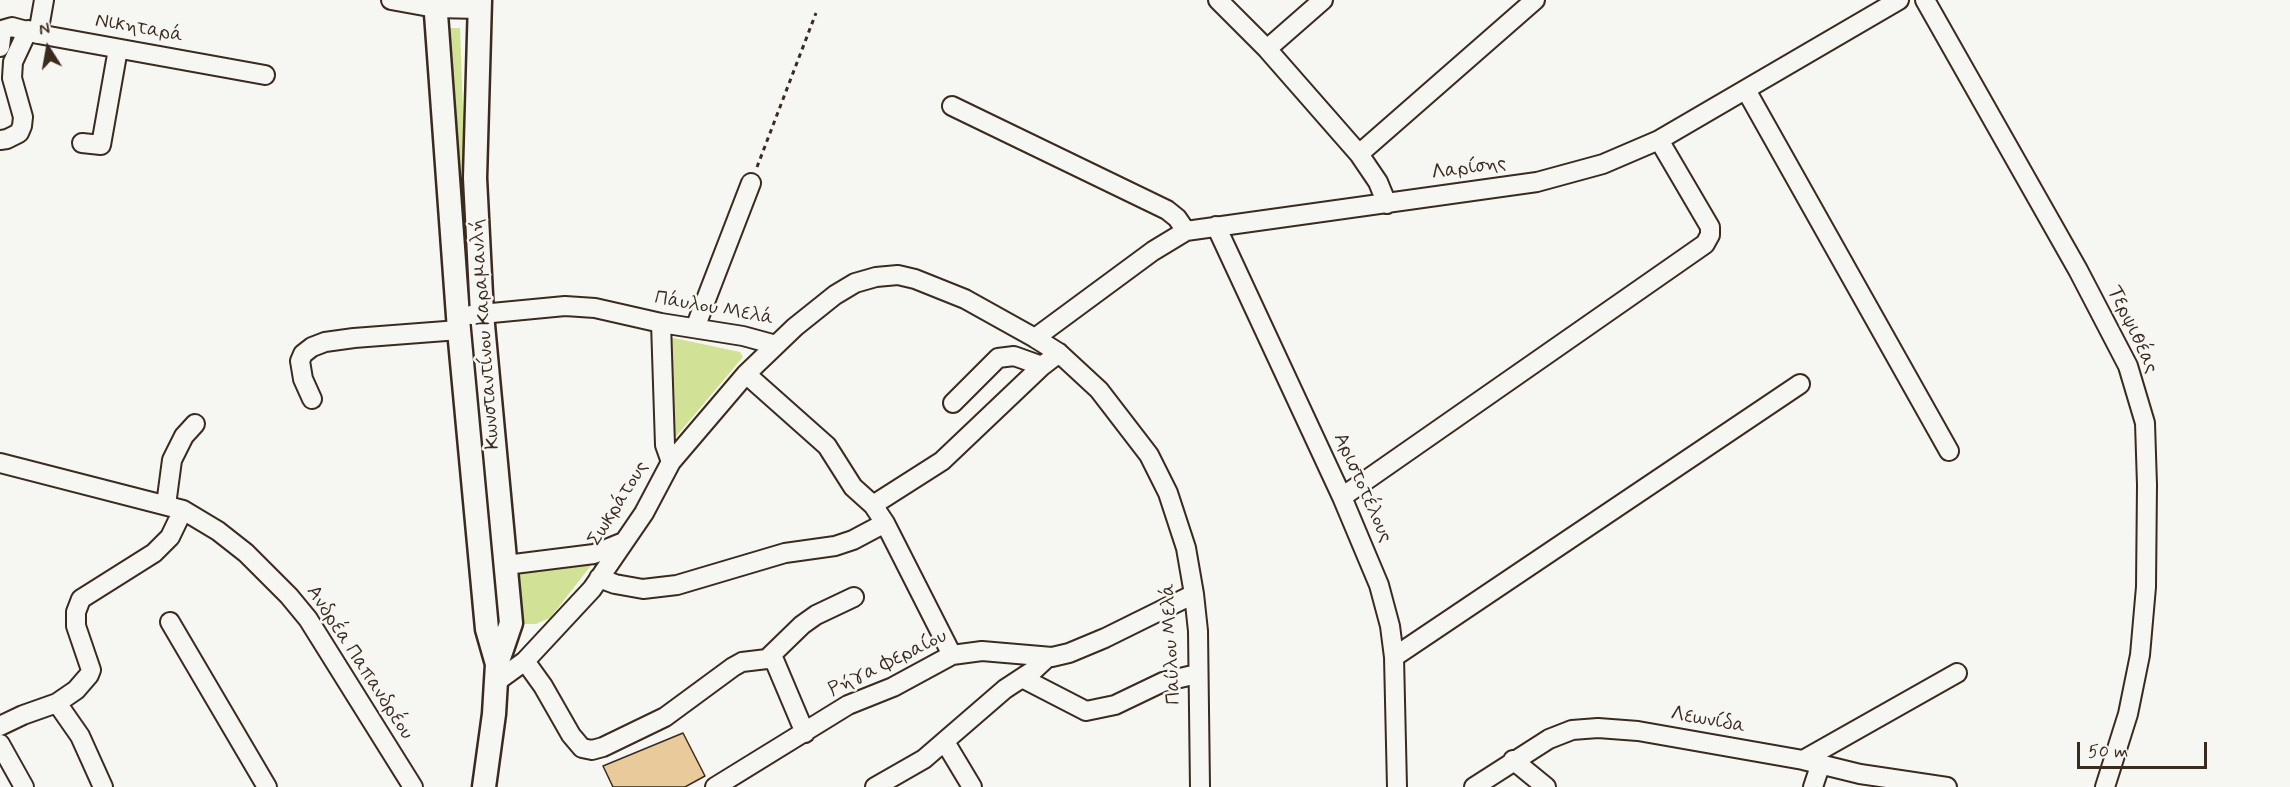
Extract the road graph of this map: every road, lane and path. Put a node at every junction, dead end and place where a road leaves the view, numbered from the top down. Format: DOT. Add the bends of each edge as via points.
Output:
graph roads {
  1 [pos="44,0"];
  2 [pos="391,0"];
  3 [pos="1218,0"];
  4 [pos="1323,0"];
  5 [pos="1535,0"];
  6 [pos="1899,0"];
  7 [pos="1924,0"];
  8 [pos="435,4"];
  9 [pos="480,4"];
  10 [pos="816,13"];
  11 [pos="33,32"];
  12 [pos="0,47"];
  13 [pos="118,49"];
  14 [pos="1266,49"];
  15 [pos="265,75"];
  16 [pos="1746,90"];
  17 [pos="952,106"];
  18 [pos="0,140"];
  19 [pos="1659,140"];
  20 [pos="82,143"];
  21 [pos="1359,154"];
  22 [pos="751,183"];
  23 [pos="1387,204"];
  24 [pos="1216,226"];
  25 [pos="1186,231"];
  26 [pos="482,314"];
  27 [pos="661,323"];
  28 [pos="459,324"];
  29 [pos="695,328"];
  30 [pos="1035,338"];
  31 [pos="777,345"];
  32 [pos="1059,353"];
  33 [pos="1042,366"];
  34 [pos="747,374"];
  35 [pos="1800,384"];
  36 [pos="312,399"];
  37 [pos="953,404"];
  38 [pos="195,424"];
  39 [pos="1949,452"];
  40 [pos="0,462"];
  41 [pos="671,462"];
  42 [pos="1342,497"];
  43 [pos="873,505"];
  44 [pos="175,507"];
  45 [pos="885,523"];
  46 [pos="623,542"];
  47 [pos="506,565"];
  48 [pos="599,578"];
  49 [pos="1194,594"];
  50 [pos="854,597"];
  51 [pos="170,622"];
  52 [pos="772,655"];
  53 [pos="952,655"];
  54 [pos="1048,657"];
  55 [pos="1394,657"];
  56 [pos="525,661"];
  57 [pos="497,673"];
  58 [pos="1957,673"];
  59 [pos="1197,674"];
  60 [pos="1022,678"];
  61 [pos="57,703"];
  62 [pos="0,726"];
  63 [pos="805,733"];
  64 [pos="945,742"];
  65 [pos="0,744"];
  66 [pos="1513,760"];
  67 [pos="1812,763"];
  68 [pos="1855,780"];
  69 [pos="24,787"];
  70 [pos="103,787"];
  71 [pos="267,787"];
  72 [pos="413,787"];
  73 [pos="484,787"];
  74 [pos="715,787"];
  75 [pos="875,787"];
  76 [pos="972,787"];
  77 [pos="1200,787"];
  78 [pos="1397,787"];
  79 [pos="1473,787"];
  80 [pos="1546,787"];
  81 [pos="1813,787"];
  82 [pos="1947,787"];
  83 [pos="2106,787"];
  1 -- 11 [label="street"];
  2 -- 8 [label="street"];
  3 -- 14 [label="street"];
  4 -- 14 [label="street"];
  5 -- 21 [label="street"];
  6 -- 16 [label="street, Λαρίσης"];
  7 -- 83 [label="street, Τερψιθέας" via="2123,356 2145,423 2146,587 2140,655 2128,714"];
  8 -- 9 [label="street"];
  8 -- 28 [label="street, Κωνσταντίνου Καραμανλή"];
  9 -- 26 [label="street, Κωνσταντίνου Καραμανλή" via="475,178"];
  10 -- 22 [label="path"];
  11 -- 12 [label="street, Νικηταρά" via="12,27 2,30"];
  11 -- 13 [label="street, Νικηταρά"];
  11 -- 18 [label="street" via="13,62 12,78 22,126 19,133"];
  13 -- 15 [label="street, Νικηταρά"];
  13 -- 20 [label="street" via="101,145"];
  14 -- 21 [label="street"];
  16 -- 19 [label="street, Λαρίσης"];
  16 -- 39 [label="street"];
  17 -- 25 [label="street" via="1167,210"];
  19 -- 23 [label="street, Λαρίσης" via="1603,164 1537,182"];
  19 -- 42 [label="street" via="1710,227 1705,244"];
  21 -- 23 [label="street"];
  22 -- 29 [label="street"];
  23 -- 24 [label="street, Λαρίσης"];
  24 -- 25 [label="street, Λαρίσης"];
  24 -- 42 [label="street, Αριστοτέλους"];
  25 -- 30 [label="street, Λαρίσης"];
  26 -- 27 [label="street, Πάυλου Μελά" via="565,306 595,308"];
  26 -- 28 [label="street, Πάυλου Μελά"];
  26 -- 47 [label="street, Κωνσταντίνου Καραμανλή"];
  27 -- 29 [label="street, Πάυλου Μελά"];
  27 -- 41 [label="street" via="662,410 665,445"];
  28 -- 36 [label="street, Πάυλου Μελά" via="312,347 300,361"];
  28 -- 57 [label="street, Κωνσταντίνου Καραμανλή" via="488,629"];
  29 -- 31 [label="street, Πάυλου Μελά"];
  30 -- 31 [label="street, Πάυλου Μελά" via="964,299 898,275 855,283 814,310"];
  30 -- 32 [label="street, Παύλου Μελά"];
  31 -- 34 [label="street, Σωκράτους"];
  32 -- 33 [label="street"];
  32 -- 49 [label="street, Παύλου Μελά" via="1099,390 1149,455 1168,493 1186,548"];
  33 -- 37 [label="street" via="1025,358 998,358"];
  33 -- 43 [label="street" via="942,461"];
  34 -- 41 [label="street, Σωκράτους"];
  34 -- 43 [label="street" via="827,447 853,487"];
  35 -- 55 [label="street"];
  38 -- 44 [label="street" via="172,460"];
  40 -- 44 [label="street, Ανδρέα Παπανδρέου"];
  41 -- 46 [label="street, Σωκράτους" via="645,513"];
  42 -- 55 [label="street, Αριστοτέλους" via="1379,585"];
  43 -- 45 [label="street"];
  44 -- 61 [label="street" via="170,537 154,554 81,599 75,626 91,670 76,690"];
  44 -- 72 [label="street, Ανδρέα Παπανδρέου" via="218,531 289,596 330,652"];
  45 -- 48 [label="street" via="836,546 785,553 677,585 643,589"];
  45 -- 53 [label="street"];
  46 -- 47 [label="street" via="594,555"];
  46 -- 48 [label="street, Σωκράτους"];
  47 -- 57 [label="street, Κωνσταντίνου Καραμανλή" via="511,622"];
  48 -- 56 [label="street, Σωκράτους"];
  49 -- 54 [label="street, Ρήγα Φεραίου" via="1105,638"];
  49 -- 59 [label="street, Παύλου Μελά"];
  50 -- 52 [label="street" via="802,624"];
  51 -- 71 [label="street"];
  52 -- 56 [label="street" via="742,662 665,717 592,750 582,748 571,735"];
  52 -- 63 [label="street"];
  53 -- 54 [label="street, Ρήγα Φεραίου" via="982,651"];
  53 -- 63 [label="street, Ρήγα Φεραίου" via="893,687 848,705"];
  54 -- 60 [label="street"];
  55 -- 78 [label="street, Αριστοτέλους"];
  56 -- 57 [label="street, Σωκράτους"];
  57 -- 73 [label="street, Κωνσταντίνου Καραμανλή"];
  58 -- 67 [label="street"];
  59 -- 60 [label="street" via="1163,682 1115,705 1086,711"];
  59 -- 77 [label="street, Παύλου Μελά"];
  60 -- 64 [label="street"];
  61 -- 62 [label="street"];
  61 -- 70 [label="street" via="80,736"];
  63 -- 74 [label="street, Ρήγα Φεραίου"];
  64 -- 75 [label="street"];
  64 -- 76 [label="street"];
  65 -- 69 [label="street"];
  66 -- 67 [label="street, Λεωνίδα" via="1572,730 1598,728 1638,731"];
  66 -- 79 [label="street, Λεωνίδα"];
  66 -- 80 [label="street"];
  67 -- 68 [label="street, Λεωνίδα"];
  67 -- 81 [label="street"];
  68 -- 82 [label="street, Λεωνίδα"];
}
